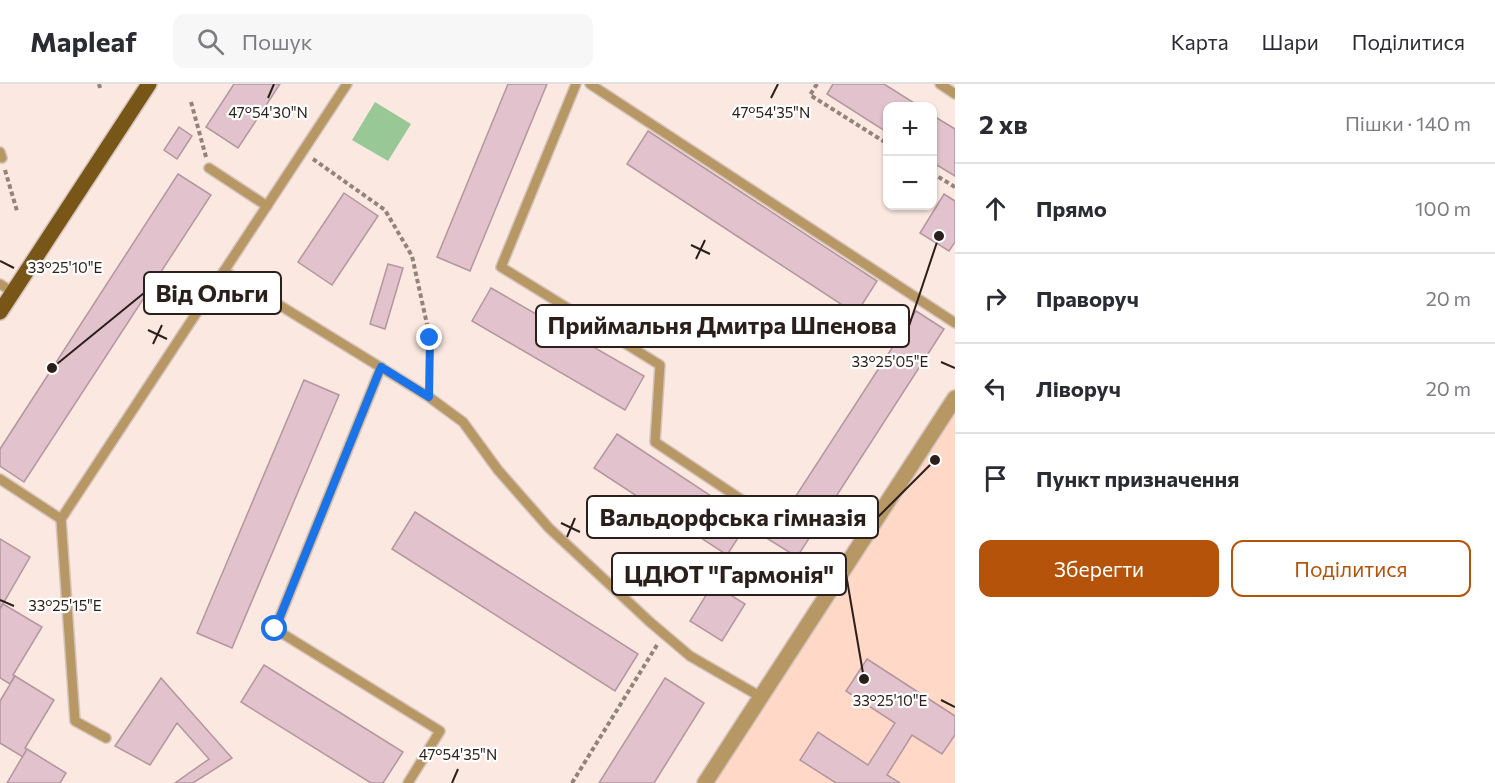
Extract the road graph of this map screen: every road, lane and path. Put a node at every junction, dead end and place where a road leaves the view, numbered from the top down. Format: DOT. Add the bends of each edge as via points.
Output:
graph roads {
  1 [pos="149,84"];
  2 [pos="347,84"];
  3 [pos="576,84"];
  4 [pos="590,84"];
  5 [pos="817,84"];
  6 [pos="940,84"];
  7 [pos="955,94"];
  8 [pos="191,102"];
  9 [pos="883,141"];
  10 [pos="302,152"];
  11 [pos="1,155"];
  12 [pos="208,168"];
  13 [pos="937,176"];
  14 [pos="955,187"];
  15 [pos="267,206"];
  16 [pos="17,211"];
  17 [pos="224,271"];
  18 [pos="7,288"];
  19 [pos="0,312"];
  20 [pos="955,323"];
  21 [pos="381,367"];
  22 [pos="429,397"];
  23 [pos="955,398"];
  24 [pos="0,479"];
  25 [pos="757,510"];
  26 [pos="61,519"];
  27 [pos="663,634"];
  28 [pos="761,697"];
  29 [pos="105,738"];
  30 [pos="408,783"];
  31 [pos="572,783"];
  32 [pos="705,783"];
  1 -- 18 [label="main road"];
  2 -- 10 [label="lane"];
  3 -- 25 [label="lane" via="501,267 660,365 655,442"];
  4 -- 20 [label="lane"];
  5 -- 9 [label="path" via="810,95"];
  6 -- 7 [label="lane"];
  8 -- 12 [label="path"];
  10 -- 15 [label="lane"];
  10 -- 22 [label="path" via="385,210 412,256 430,338"];
  11 -- 16 [label="path"];
  12 -- 15 [label="lane"];
  13 -- 14 [label="path"];
  15 -- 17 [label="lane"];
  17 -- 21 [label="lane"];
  17 -- 26 [label="lane"];
  18 -- 19 [label="main road"];
  21 -- 22 [label="lane"];
  21 -- 30 [label="lane" via="275,629 440,731"];
  22 -- 27 [label="lane" via="463,422 498,470 549,528"];
  23 -- 28 [label="street"];
  24 -- 26 [label="lane"];
  26 -- 29 [label="lane" via="75,721"];
  27 -- 28 [label="lane" via="690,656"];
  27 -- 31 [label="path"];
  28 -- 32 [label="street"];
}
